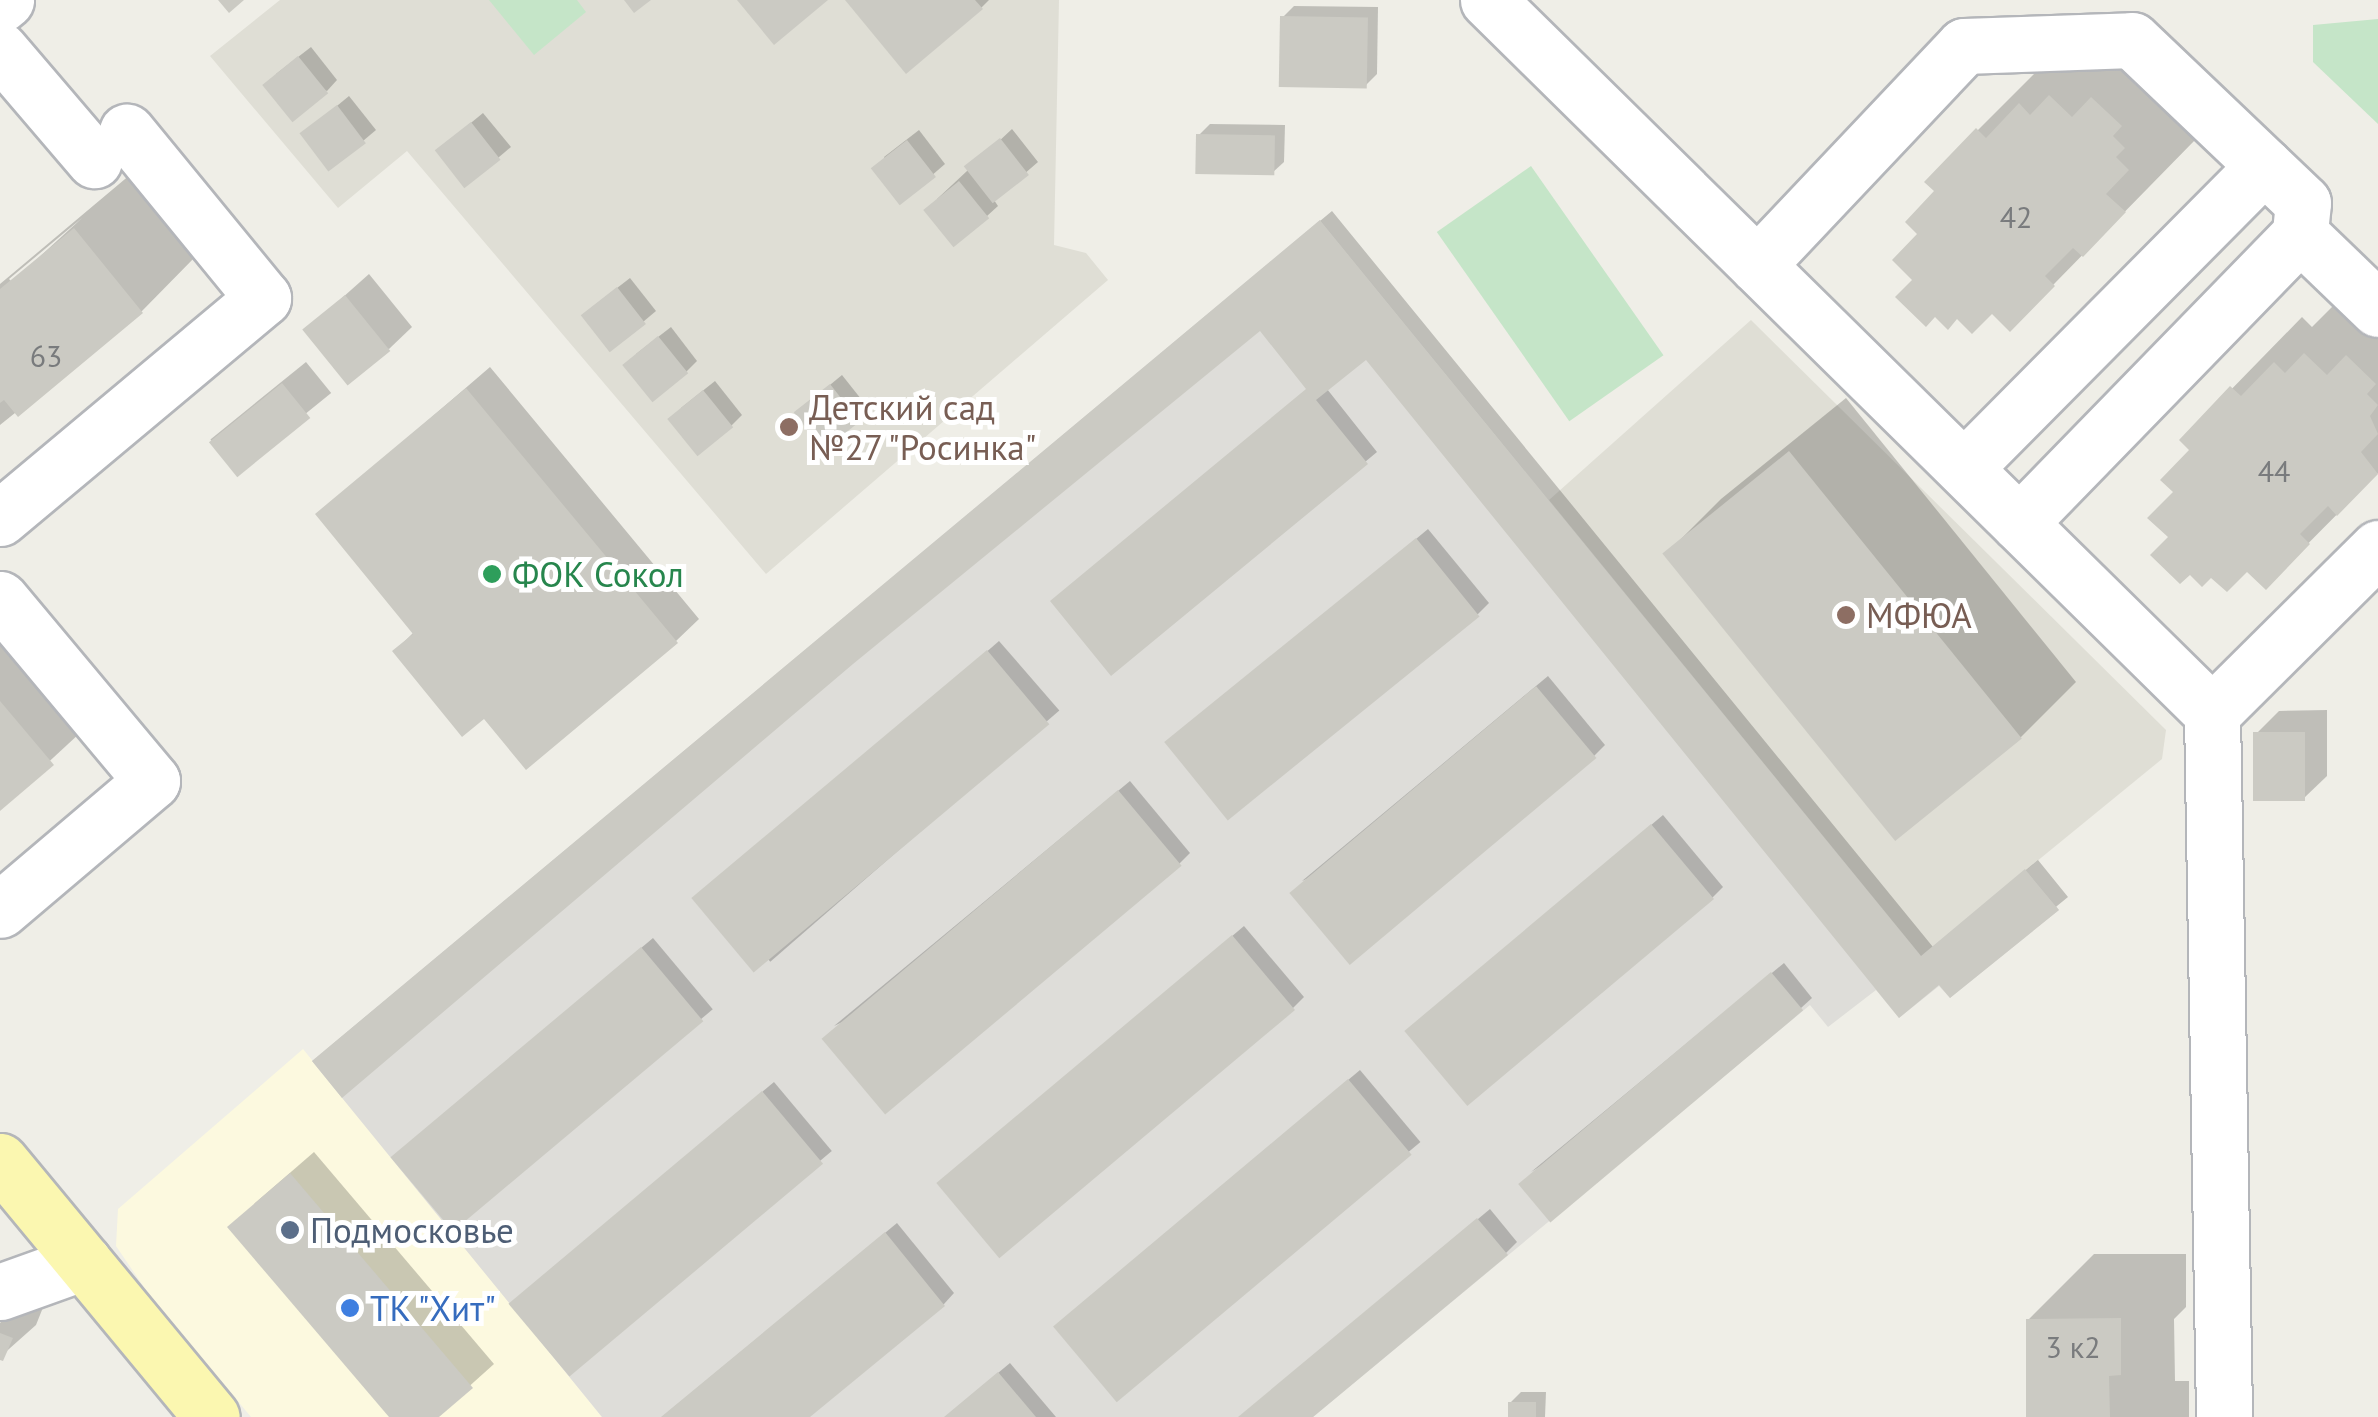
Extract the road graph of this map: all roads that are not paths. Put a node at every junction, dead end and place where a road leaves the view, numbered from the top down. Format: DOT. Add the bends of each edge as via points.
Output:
graph roads {
  1 [pos="6,0"];
  2 [pos="1488,0"];
  3 [pos="0,5"];
  4 [pos="0,50"];
  5 [pos="2264,166"];
  6 [pos="2300,234"];
  7 [pos="1757,265"];
  8 [pos="2378,308"];
  9 [pos="1964,468"];
  10 [pos="0,518"];
  11 [pos="2019,523"];
  12 [pos="2378,548"];
  13 [pos="0,599"];
  14 [pos="2212,712"];
  15 [pos="0,910"];
  16 [pos="0,1161"];
  17 [pos="84,1262"];
  18 [pos="0,1292"];
  19 [pos="212,1417"];
  20 [pos="2224,1417"];
  1 -- 3 [label="lane"];
  2 -- 7 [label="lane"];
  4 -- 10 [label="lane" via="110,146 263,298"];
  5 -- 6 [label="lane" via="2303,203"];
  5 -- 7 [label="lane" via="2132,40 1964,46"];
  5 -- 9 [label="lane"];
  6 -- 8 [label="lane"];
  6 -- 11 [label="lane"];
  7 -- 9 [label="lane"];
  9 -- 11 [label="lane"];
  11 -- 14 [label="lane"];
  12 -- 14 [label="lane"];
  13 -- 15 [label="lane" via="152,781"];
  14 -- 20 [label="lane"];
  16 -- 17 [label="main road"];
  17 -- 18 [label="lane"];
  17 -- 19 [label="main road"];
}
